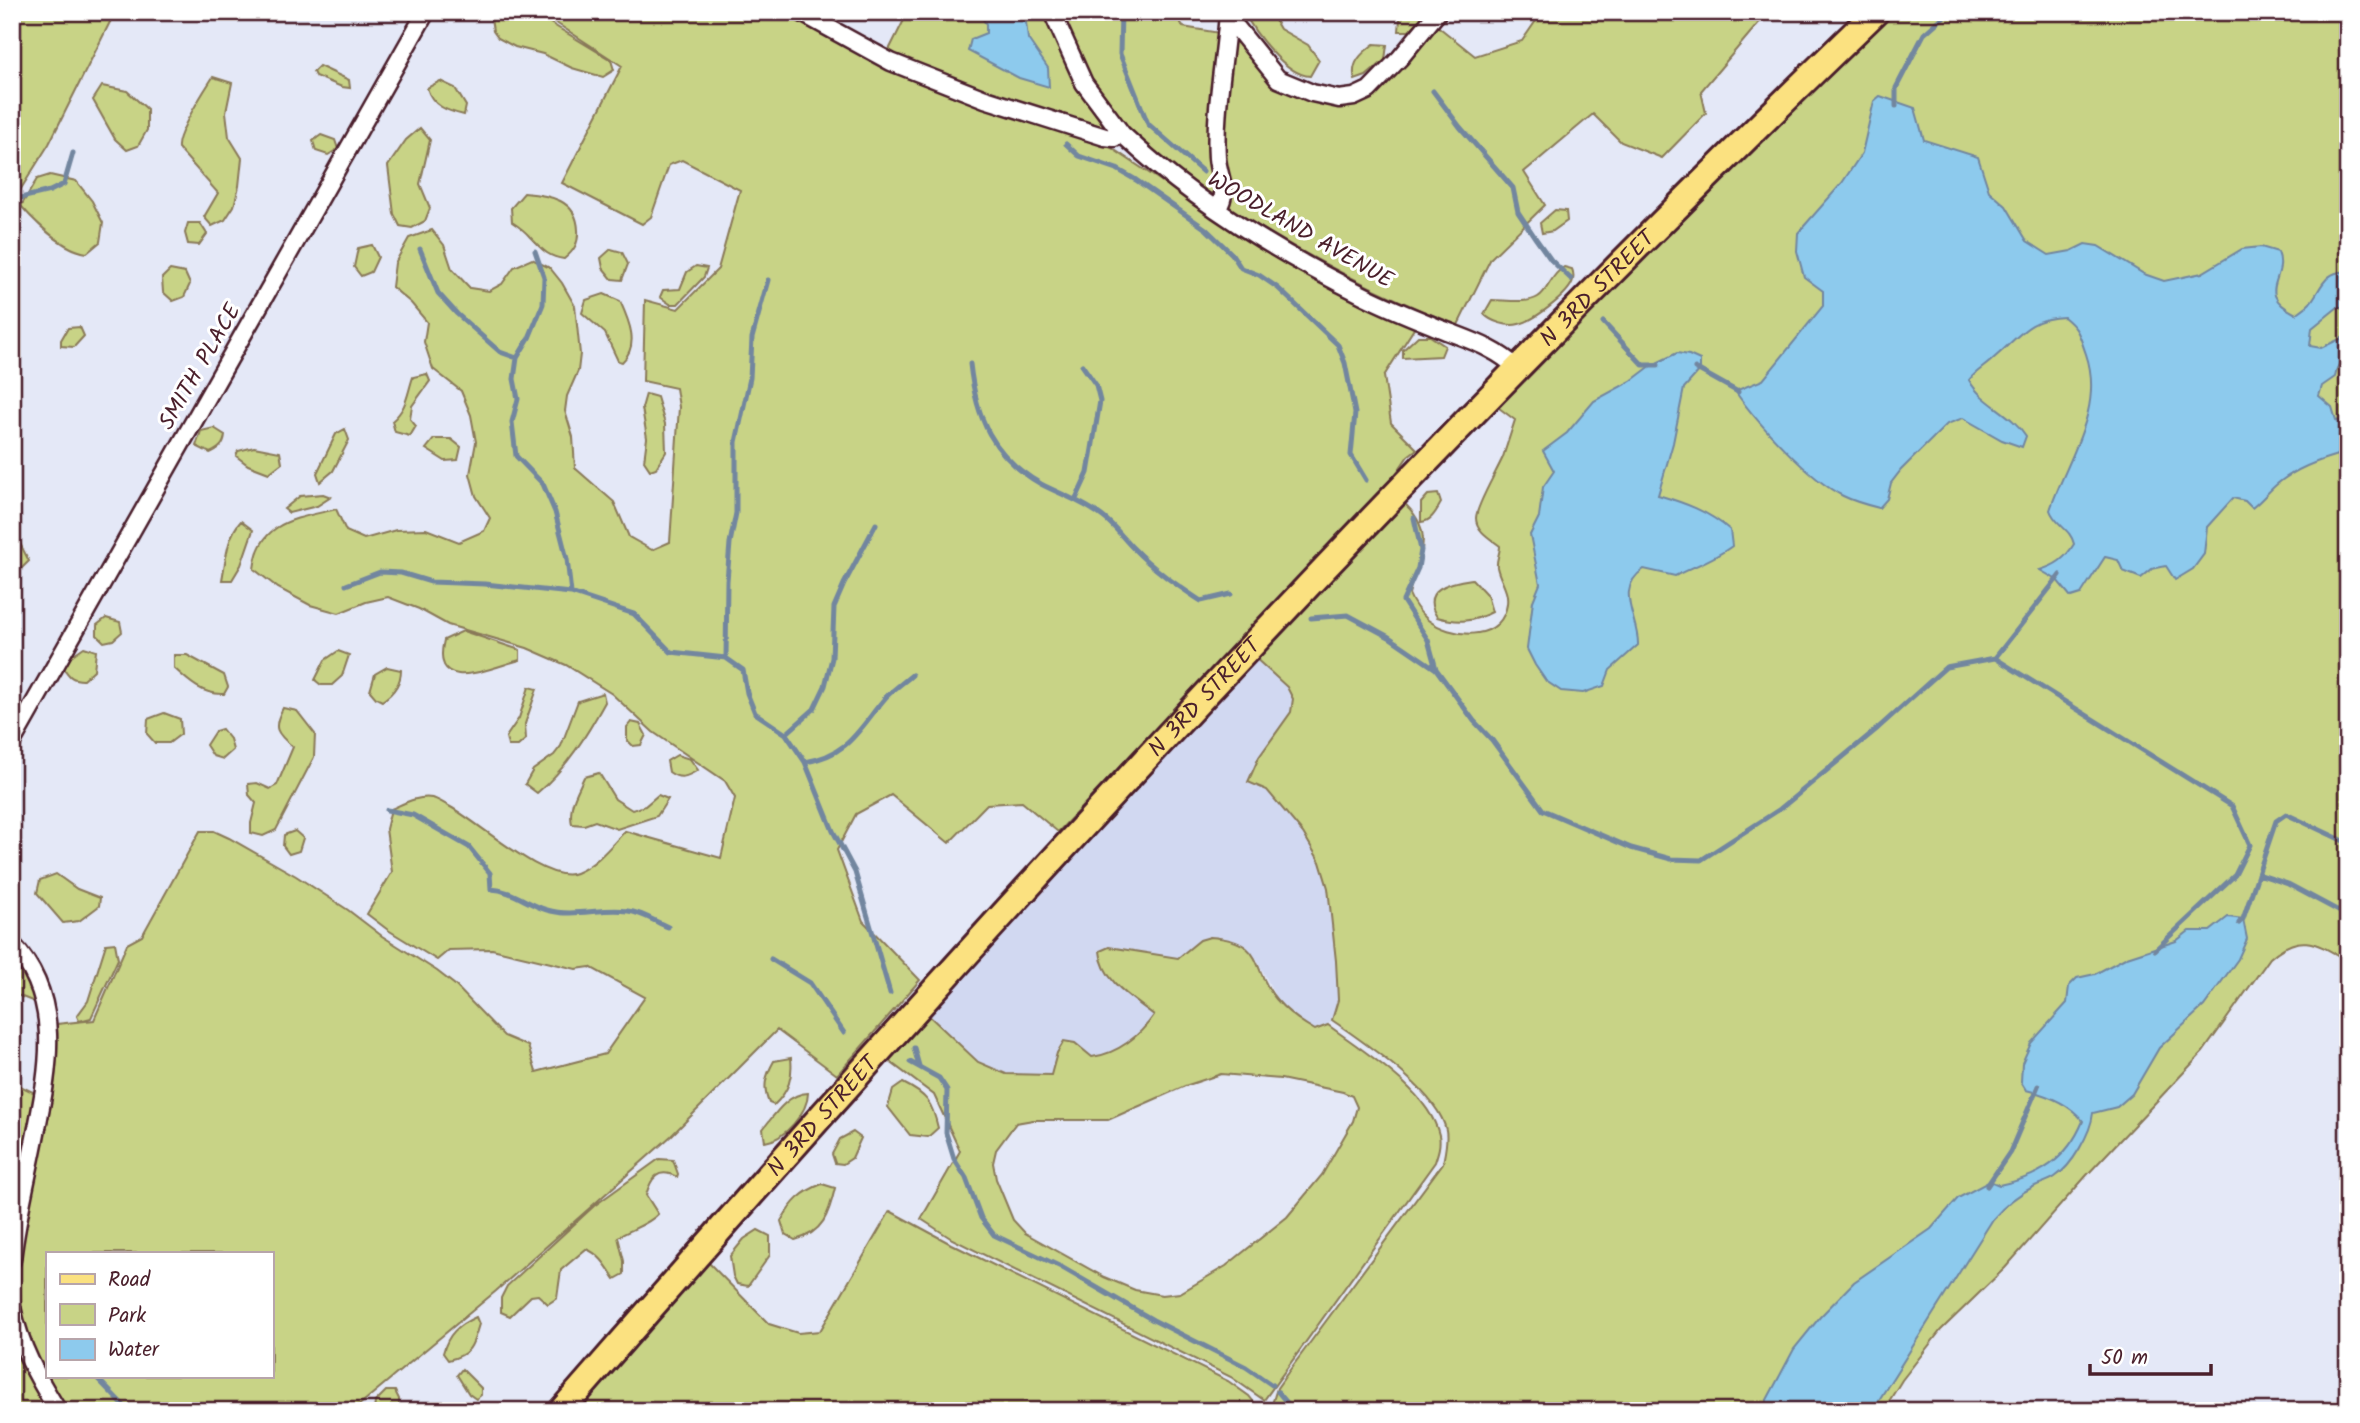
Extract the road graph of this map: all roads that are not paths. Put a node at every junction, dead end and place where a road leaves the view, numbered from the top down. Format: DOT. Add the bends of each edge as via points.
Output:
graph roads {
  1 [pos="426,12"];
  2 [pos="800,12"];
  3 [pos="1052,12"];
  4 [pos="1438,12"];
  5 [pos="1876,12"];
  6 [pos="1228,18"];
  7 [pos="1122,134"];
  8 [pos="1217,210"];
  9 [pos="1518,369"];
  10 [pos="12,742"];
  11 [pos="12,944"];
  12 [pos="12,1260"];
  13 [pos="12,1307"];
  14 [pos="58,1411"];
  15 [pos="561,1411"];
  1 -- 10 [label="street, SMITH PLACE"];
  2 -- 7 [label="street" via="891,62 985,99 1105,137"];
  3 -- 7 [label="street, WOODLAND AVENUE" via="1084,83"];
  4 -- 6 [label="street" via="1369,90 1339,99 1278,79"];
  5 -- 9 [label="main road, N 3RD STREET"];
  6 -- 8 [label="street" via="1216,114 1217,162 1224,190"];
  7 -- 8 [label="street, WOODLAND AVENUE"];
  8 -- 9 [label="street, WOODLAND AVENUE" via="1364,295 1499,352"];
  9 -- 15 [label="main road, N 3RD STREET" via="1099,808"];
  11 -- 12 [label="street" via="30,966 41,991 49,1046 48,1073"];
  13 -- 14 [label="street" via="27,1359"];
}
